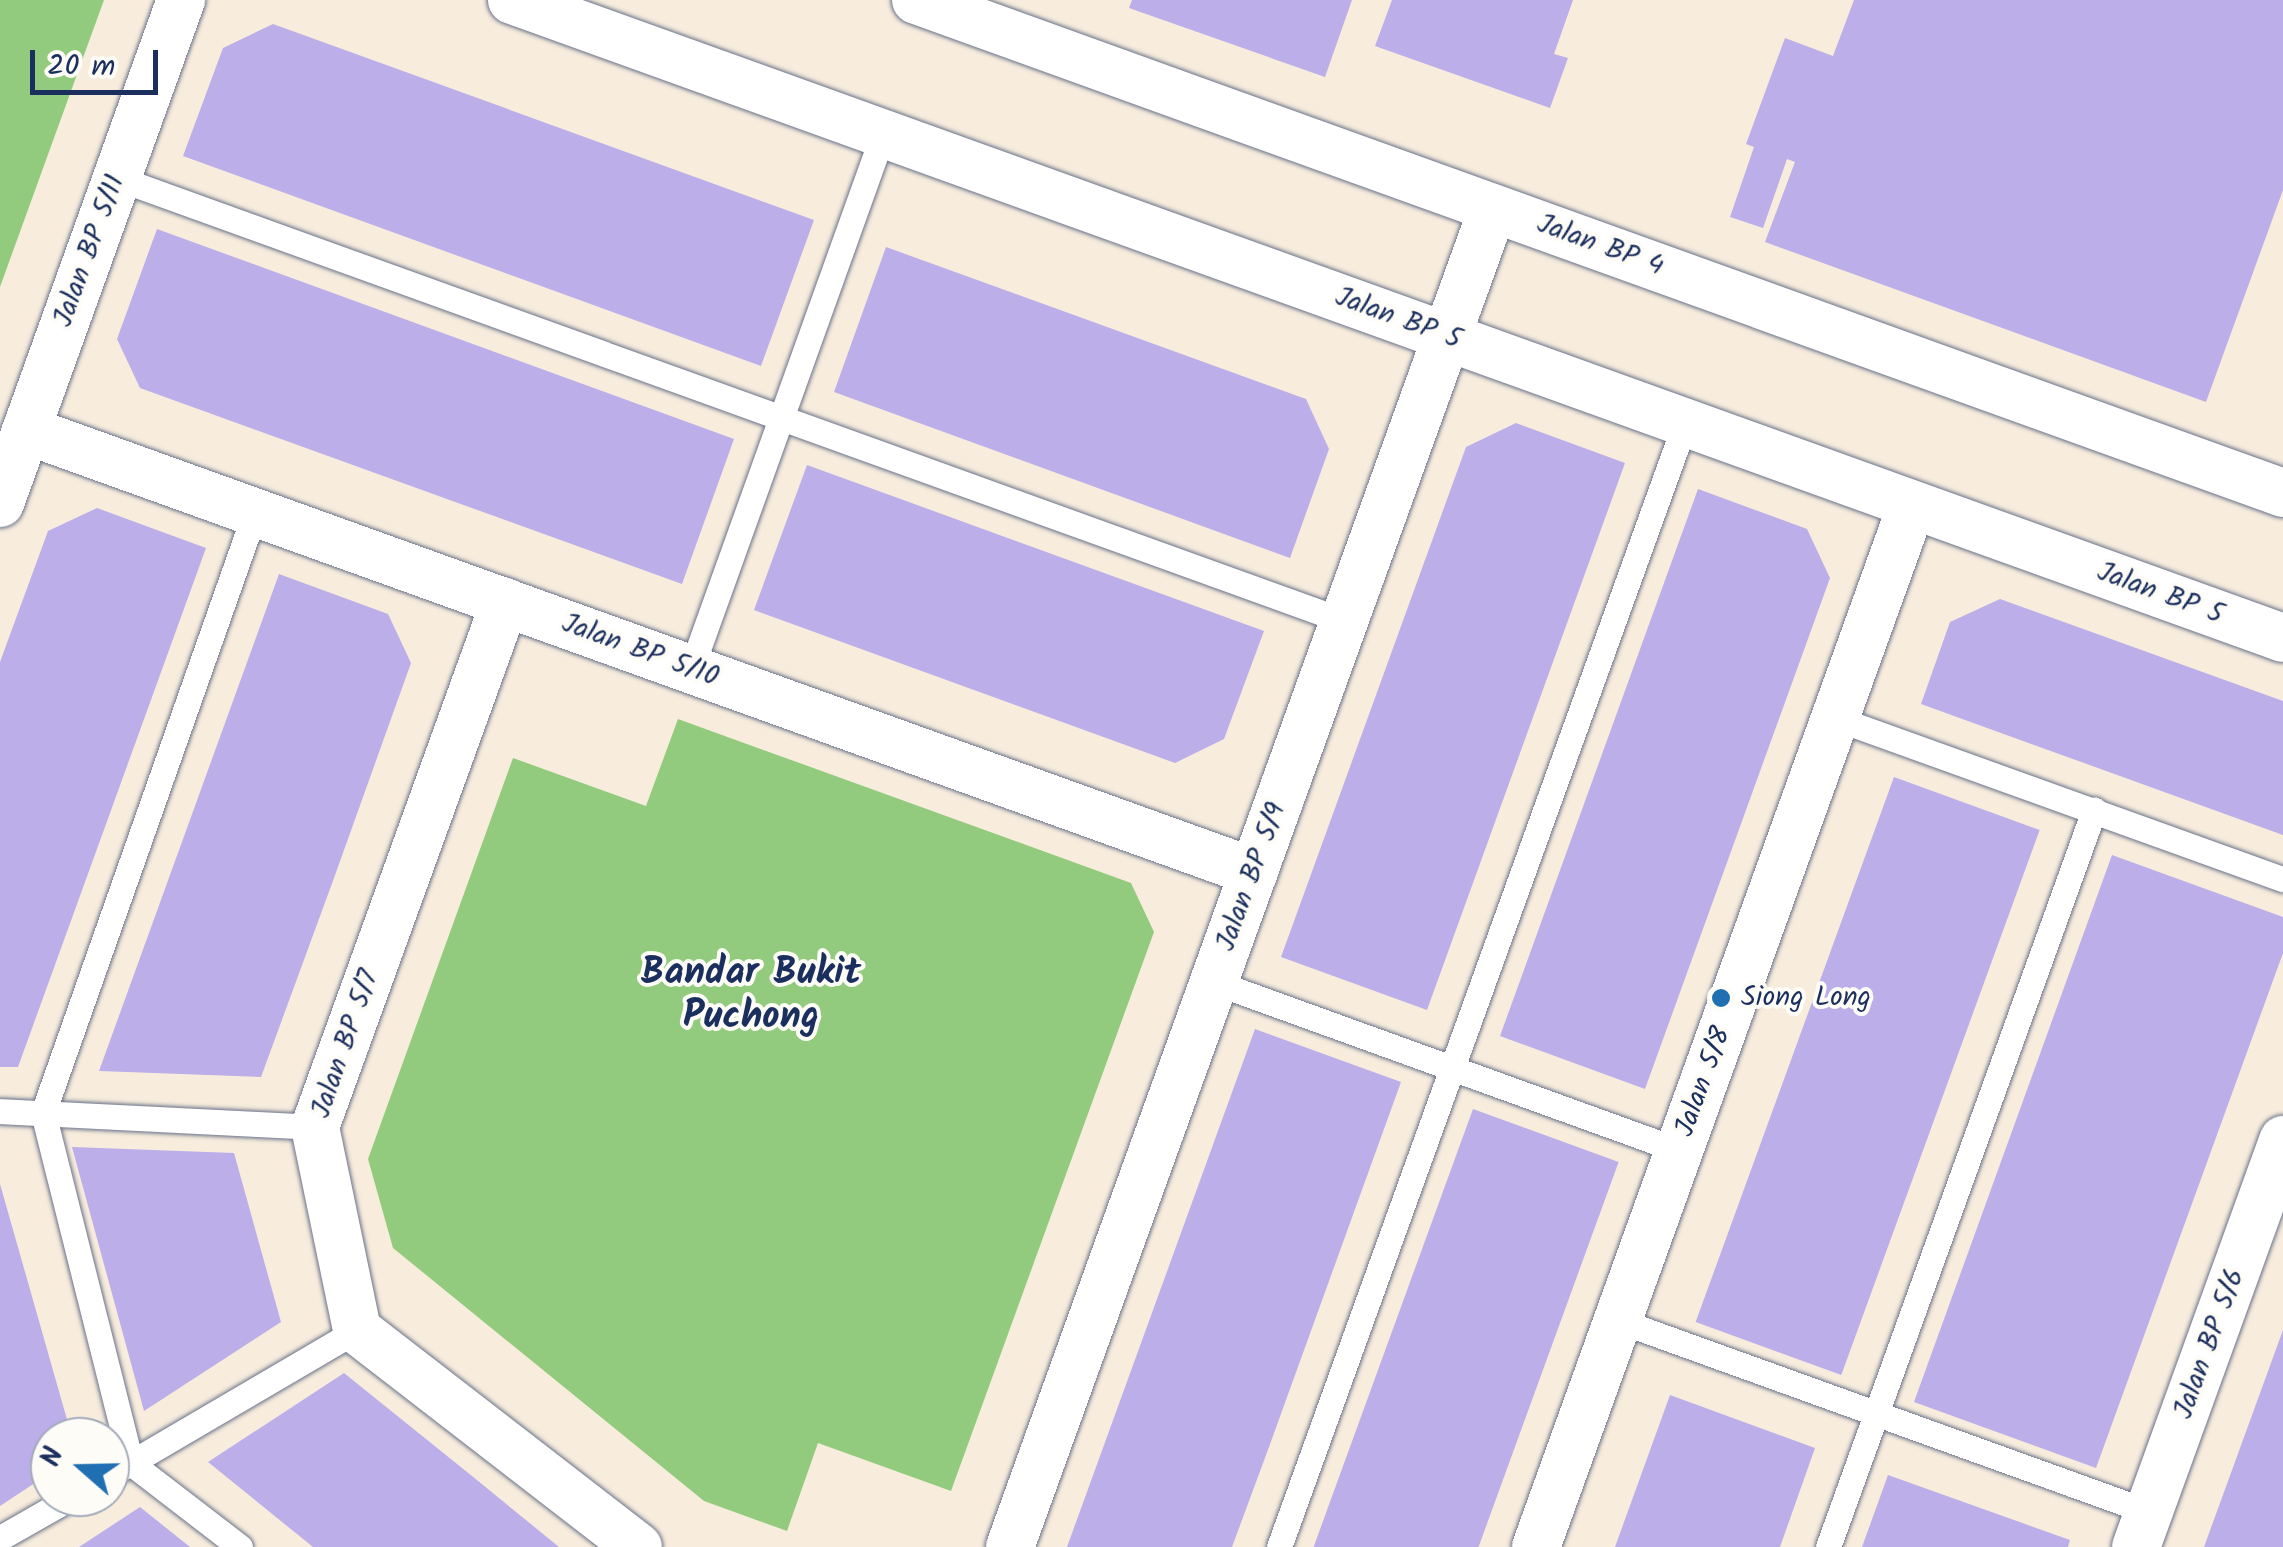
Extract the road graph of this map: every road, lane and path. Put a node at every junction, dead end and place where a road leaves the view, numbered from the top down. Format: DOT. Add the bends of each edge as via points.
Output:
graph roads {
  1 [pos="181,0"];
  2 [pos="512,0"];
  3 [pos="916,0"];
  4 [pos="884,134"];
  5 [pos="116,178"];
  6 [pos="1493,208"];
  7 [pos="1446,336"];
  8 [pos="781,418"];
  9 [pos="1685,422"];
  10 [pos="26,430"];
  11 [pos="2283,493"];
  12 [pos="0,503"];
  13 [pos="1912,504"];
  14 [pos="255,512"];
  15 [pos="505,602"];
  16 [pos="1344,621"];
  17 [pos="2283,638"];
  18 [pos="691,669"];
  19 [pos="1835,718"];
  20 [pos="2094,810"];
  21 [pos="1254,872"];
  22 [pos="2283,879"];
  23 [pos="1214,982"];
  24 [pos="1452,1068"];
  25 [pos="0,1111"];
  26 [pos="43,1113"];
  27 [pos="315,1127"];
  28 [pos="2283,1140"];
  29 [pos="1679,1150"];
  30 [pos="1617,1320"];
  31 [pos="357,1330"];
  32 [pos="1876,1414"];
  33 [pos="110,1417"];
  34 [pos="130,1464"];
  35 [pos="130,1475"];
  36 [pos="37,1517"];
  37 [pos="2143,1530"];
  38 [pos="0,1538"];
  39 [pos="633,1546"];
  40 [pos="240,1547"];
  41 [pos="1010,1547"];
  42 [pos="1279,1547"];
  43 [pos="1536,1547"];
  44 [pos="1828,1547"];
  1 -- 5 [label="street, Jalan BP 5/11"];
  2 -- 4 [label="street, Jalan BP 5"];
  3 -- 6 [label="street, Jalan BP 4"];
  4 -- 7 [label="street, Jalan BP 5"];
  4 -- 8 [label="lane"];
  5 -- 8 [label="lane"];
  5 -- 10 [label="street, Jalan BP 5/11"];
  6 -- 7 [label="street, Jalan BP 5/9"];
  6 -- 11 [label="street, Jalan BP 4"];
  7 -- 9 [label="street, Jalan BP 5"];
  7 -- 16 [label="street, Jalan BP 5/9"];
  8 -- 16 [label="lane"];
  8 -- 18 [label="lane"];
  9 -- 13 [label="street, Jalan BP 5"];
  9 -- 24 [label="lane"];
  10 -- 12 [label="street, Jalan BP 5/11"];
  10 -- 14 [label="street, Jalan BP 5/10"];
  13 -- 17 [label="street, Jalan BP 5"];
  13 -- 19 [label="street, Jalan 5/8"];
  14 -- 15 [label="street, Jalan BP 5/10"];
  14 -- 26 [label="lane"];
  15 -- 18 [label="street, Jalan BP 5/10"];
  15 -- 27 [label="street, Jalan BP 5/7"];
  16 -- 21 [label="street, Jalan BP 5/9"];
  18 -- 21 [label="street, Jalan BP 5/10"];
  19 -- 20 [label="lane"];
  19 -- 29 [label="street, Jalan 5/8"];
  20 -- 22 [label="lane"];
  20 -- 32 [label="lane"];
  21 -- 23 [label="street, Jalan BP 5/9"];
  23 -- 24 [label="lane"];
  23 -- 41 [label="street, Jalan BP 5/9"];
  24 -- 29 [label="lane"];
  24 -- 42 [label="lane"];
  25 -- 26 [label="lane"];
  26 -- 27 [label="lane"];
  26 -- 33 [label="lane"];
  27 -- 31 [label="street, Jalan BP 5/7"];
  28 -- 37 [label="street, Jalan BP 5/6"];
  29 -- 30 [label="street, Jalan 5/8"];
  30 -- 32 [label="lane"];
  30 -- 43 [label="street, Jalan 5/8"];
  31 -- 34 [label="lane"];
  31 -- 39 [label="street"];
  32 -- 37 [label="lane"];
  32 -- 44 [label="lane"];
  35 -- 40 [label="lane"];
  36 -- 38 [label="lane"];
}
